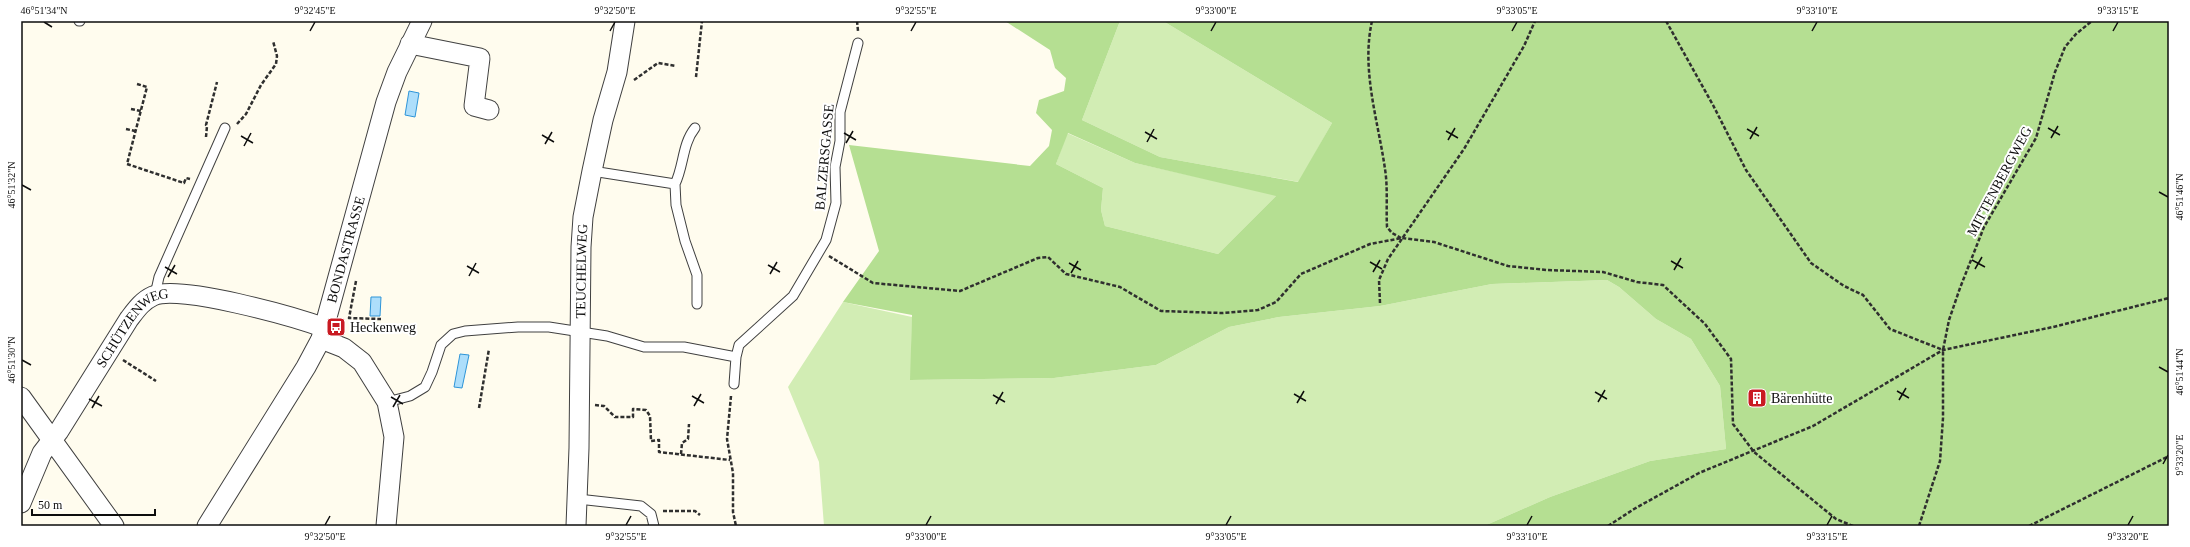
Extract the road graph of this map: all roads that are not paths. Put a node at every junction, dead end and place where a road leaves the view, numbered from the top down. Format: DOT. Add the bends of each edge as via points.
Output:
graph roads {
  1 [pos="422,21"];
  2 [pos="625,21"];
  3 [pos="858,43"];
  4 [pos="410,44"];
  5 [pos="489,110"];
  6 [pos="225,128"];
  7 [pos="695,128"];
  8 [pos="592,171"];
  9 [pos="675,184"];
  10 [pos="154,295"];
  11 [pos="697,304"];
  12 [pos="580,333"];
  13 [pos="323,334"];
  14 [pos="736,357"];
  15 [pos="734,384"];
  16 [pos="21,397"];
  17 [pos="388,402"];
  18 [pos="52,440"];
  19 [pos="578,498"];
  20 [pos="21,502"];
  21 [pos="654,522"];
  22 [pos="114,526"];
  23 [pos="207,526"];
  24 [pos="386,526"];
  25 [pos="576,526"];
  1 -- 4 [label="street, BONDASTRASSE"];
  2 -- 8 [label="street, TEUCHELWEG" via="617,72"];
  3 -- 14 [label="lane, BALZERSGASSE" via="840,112 840,141 835,167 836,203 832,225 793,296 739,345"];
  4 -- 5 [label="street" via="480,58 474,106"];
  4 -- 13 [label="street, BONDASTRASSE" via="386,102"];
  6 -- 10 [label="lane" via="159,276"];
  7 -- 9 [label="lane" via="688,137"];
  8 -- 9 [label="lane"];
  8 -- 12 [label="street, TEUCHELWEG" via="583,217"];
  9 -- 11 [label="lane" via="676,205 697,275"];
  10 -- 13 [label="street, SCHÜTZENWEG" via="215,298"];
  10 -- 18 [label="street, SCHÜTZENWEG" via="141,304 129,319"];
  12 -- 14 [label="lane" via="607,336 644,346 684,347"];
  12 -- 17 [label="lane" via="548,327 518,327 453,334 441,345 425,387 410,396"];
  12 -- 19 [label="street, TEUCHELWEG"];
  13 -- 17 [label="street" via="362,362"];
  13 -- 23 [label="street, BONDASTRASSE" via="306,367"];
  14 -- 15 [label="lane, BALZERSGASSE"];
  16 -- 18 [label="street"];
  17 -- 24 [label="street" via="394,437"];
  18 -- 20 [label="street, SCHÜTZENWEG" via="42,453"];
  18 -- 22 [label="street"];
  19 -- 21 [label="lane" via="640,506 649,511"];
  19 -- 25 [label="street, TEUCHELWEG"];
}
